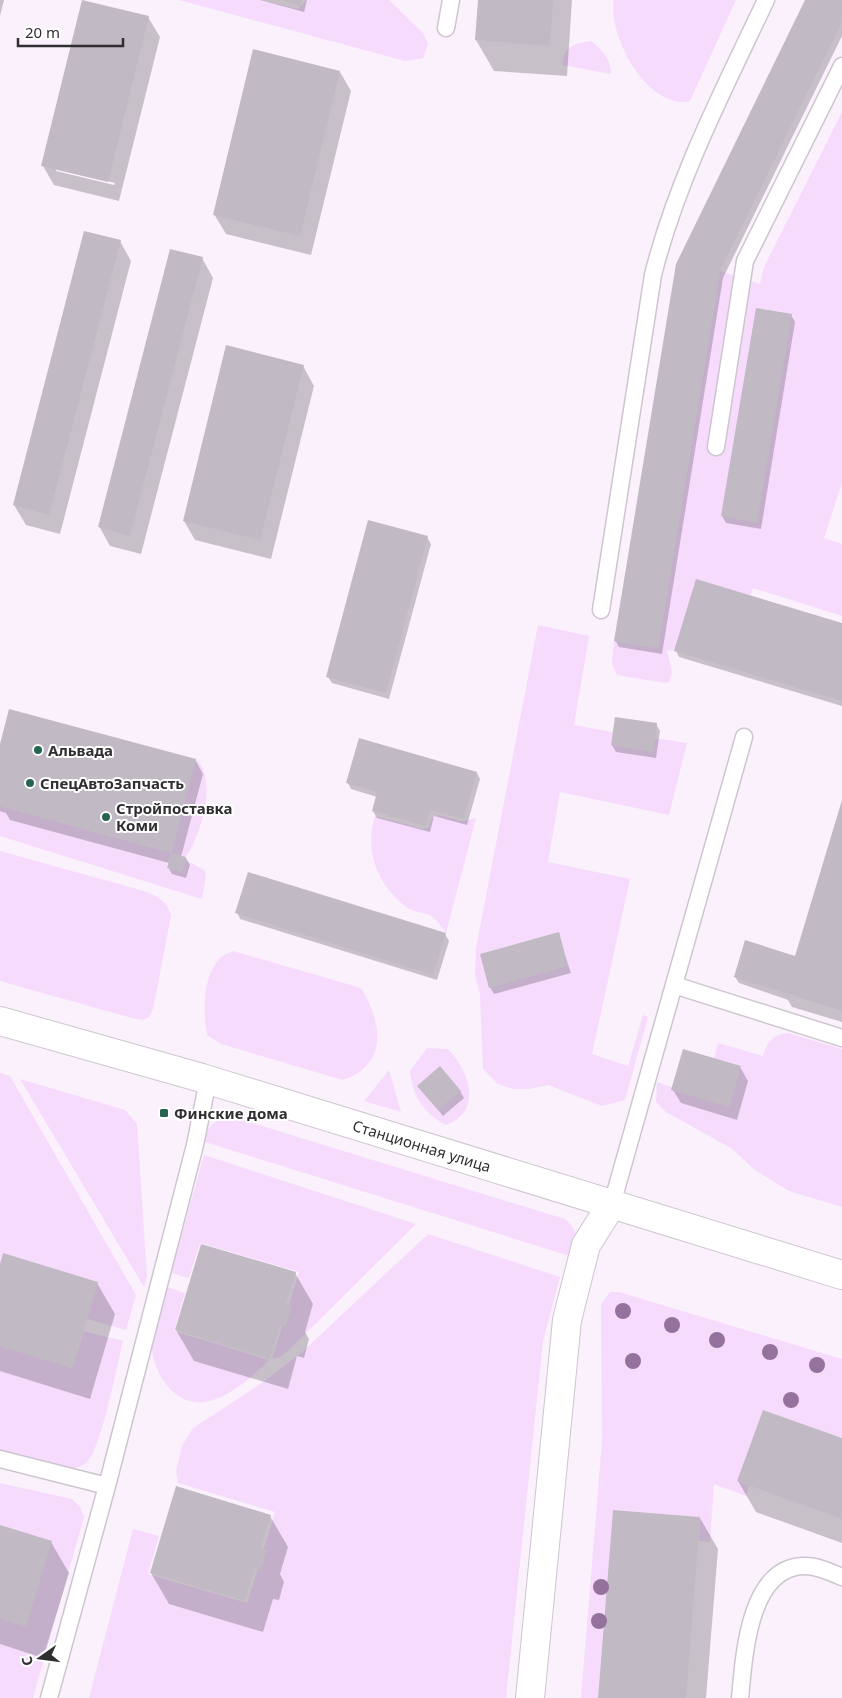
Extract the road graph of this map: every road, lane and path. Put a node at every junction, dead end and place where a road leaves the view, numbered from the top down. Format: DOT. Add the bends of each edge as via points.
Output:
graph roads {
  1 [pos="451,0"];
  2 [pos="766,0"];
  3 [pos="446,28"];
  4 [pos="842,66"];
  5 [pos="716,447"];
  6 [pos="602,610"];
  7 [pos="744,736"];
  8 [pos="674,985"];
  9 [pos="0,1020"];
  10 [pos="842,1038"];
  11 [pos="208,1080"];
  12 [pos="612,1204"];
  13 [pos="842,1275"];
  14 [pos="0,1459"];
  15 [pos="107,1486"];
  16 [pos="842,1577"];
  17 [pos="49,1698"];
  18 [pos="530,1698"];
  19 [pos="740,1698"];
  1 -- 3 [label="lane"];
  2 -- 6 [label="lane" via="704,130 663,237 653,275"];
  4 -- 5 [label="lane" via="745,261"];
  7 -- 8 [label="lane"];
  8 -- 10 [label="lane"];
  8 -- 12 [label="lane"];
  9 -- 11 [label="street, Станционная улица"];
  11 -- 12 [label="street, Станционная улица"];
  11 -- 15 [label="lane"];
  12 -- 13 [label="street, Станционная улица"];
  12 -- 18 [label="street" via="586,1245 567,1320"];
  14 -- 15 [label="lane"];
  15 -- 17 [label="lane"];
  16 -- 19 [label="lane" via="814,1567 797,1567 779,1575 766,1587 745,1646"];
}
